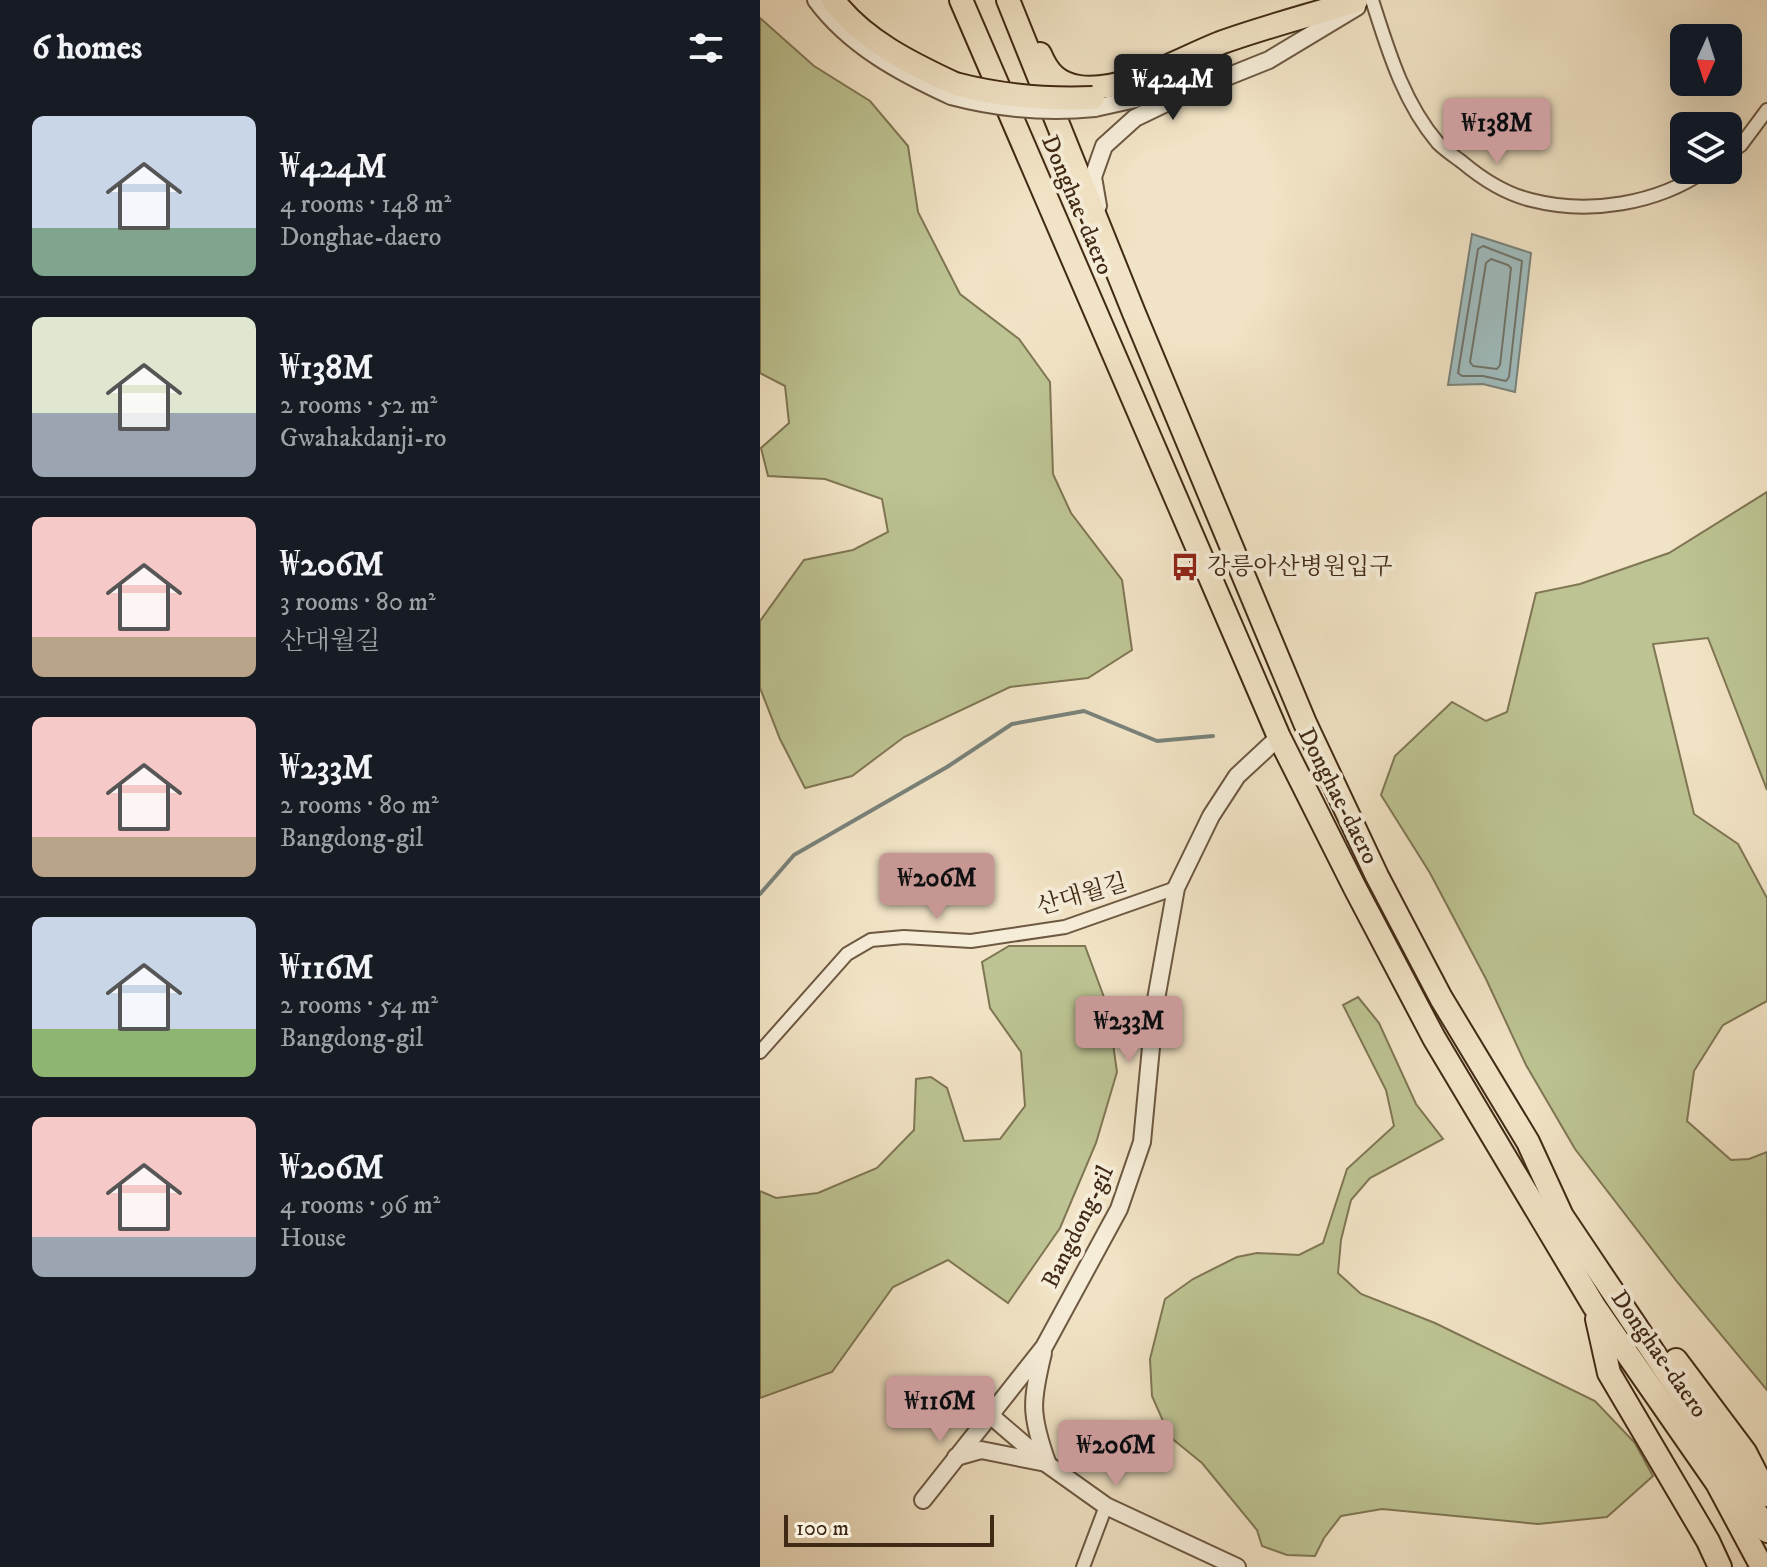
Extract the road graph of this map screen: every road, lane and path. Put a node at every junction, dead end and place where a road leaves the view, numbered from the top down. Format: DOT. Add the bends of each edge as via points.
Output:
graph roads {
  1 [pos="816,0"];
  2 [pos="833,0"];
  3 [pos="961,0"];
  4 [pos="1008,0"];
  5 [pos="1015,0"];
  6 [pos="1364,1"];
  7 [pos="953,90"];
  8 [pos="1767,110"];
  9 [pos="1742,144"];
  10 [pos="1685,184"];
  11 [pos="1134,313"];
  12 [pos="1305,723"];
  13 [pos="1279,737"];
  14 [pos="1176,888"];
  15 [pos="760,1052"];
  16 [pos="1528,1142"];
  17 [pos="1594,1306"];
  18 [pos="1044,1347"];
  19 [pos="990,1415"];
  20 [pos="956,1457"];
  21 [pos="1047,1464"];
  22 [pos="1767,1495"];
  23 [pos="923,1500"];
  24 [pos="1106,1506"];
  25 [pos="1767,1531"];
  26 [pos="1083,1567"];
  27 [pos="1237,1567"];
  28 [pos="1720,1567"];
  29 [pos="1762,1567"];
  1 -- 7 [label="street" via="861,45 906,75"];
  2 -- 7 [label="highway" via="847,19"];
  3 -- 13 [label="highway, Donghae-daero"];
  4 -- 11 [label="highway, Donghae-daero"];
  5 -- 6 [label="highway" via="1045,65 1059,82 1082,88 1130,82 1221,43"];
  6 -- 7 [label="highway, bridge" via="1094,103"];
  6 -- 10 [label="street" via="1399,81 1439,143 1481,178 1530,200 1578,206 1630,203"];
  6 -- 11 [label="street" via="1269,60 1135,118 1104,146 1093,177"];
  8 -- 9 [label="street"];
  11 -- 12 [label="highway, Donghae-daero"];
  12 -- 13 [label="highway"];
  12 -- 16 [label="highway, Donghae-daero" via="1441,998"];
  13 -- 14 [label="street, Bangdong-gil" via="1237,776"];
  13 -- 17 [label="highway, Donghae-daero" via="1434,1038"];
  14 -- 15 [label="street, 산대월길" via="1065,927 971,941 871,940 847,954"];
  14 -- 18 [label="street, Bangdong-gil" via="1155,1005 1142,1142 1119,1209"];
  16 -- 22 [label="highway" via="1597,1250 1745,1452"];
  16 -- 25 [label="highway, Donghae-daero" via="1562,1216"];
  17 -- 28 [label="highway" via="1609,1373"];
  17 -- 29 [label="highway, Donghae-daero" via="1717,1483"];
  18 -- 19 [label="street, Bangdong-gil"];
  18 -- 21 [label="street" via="1033,1393 1034,1426"];
  19 -- 20 [label="street, Bangdong-gil"];
  19 -- 21 [label="street"];
  20 -- 21 [label="street" via="981,1450"];
  20 -- 23 [label="street, Bangdong-gil"];
  21 -- 24 [label="street"];
  24 -- 26 [label="street"];
  24 -- 27 [label="street"];
}
